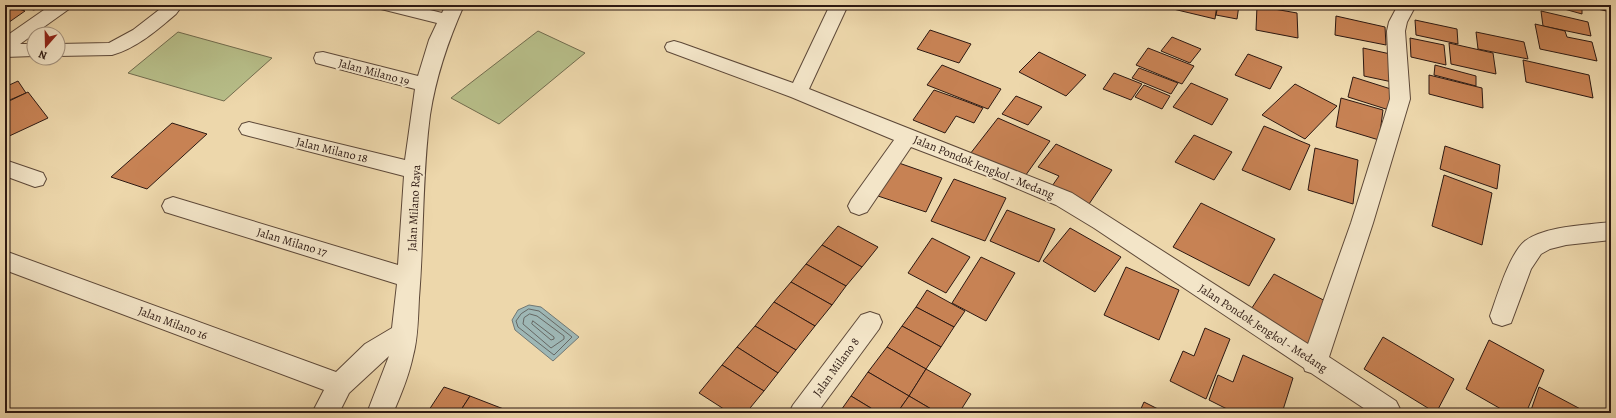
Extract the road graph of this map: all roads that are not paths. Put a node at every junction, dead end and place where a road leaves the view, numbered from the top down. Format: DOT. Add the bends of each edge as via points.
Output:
graph roads {
  1 [pos="63,5"];
  2 [pos="387,5"];
  3 [pos="839,5"];
  4 [pos="1407,5"];
  5 [pos="170,10"];
  6 [pos="451,12"];
  7 [pos="5,46"];
  8 [pos="674,47"];
  9 [pos="26,50"];
  10 [pos="66,50"];
  11 [pos="5,51"];
  12 [pos="323,58"];
  13 [pos="425,85"];
  14 [pos="798,92"];
  15 [pos="249,130"];
  16 [pos="907,137"];
  17 [pos="5,168"];
  18 [pos="416,171"];
  19 [pos="35,179"];
  20 [pos="173,206"];
  21 [pos="859,206"];
  22 [pos="1611,231"];
  23 [pos="5,260"];
  24 [pos="410,278"];
  25 [pos="1502,316"];
  26 [pos="870,322"];
  27 [pos="403,334"];
  28 [pos="1314,362"];
  29 [pos="340,385"];
  30 [pos="325,413"];
  31 [pos="380,413"];
  32 [pos="802,413"];
  33 [pos="1389,413"];
  1 -- 7 [label="street"];
  2 -- 6 [label="street"];
  3 -- 14 [label="street"];
  4 -- 28 [label="street" via="1396,32 1400,99 1362,224"];
  5 -- 10 [label="street" via="140,34 112,49"];
  6 -- 13 [label="street, Jalan Milano Raya"];
  8 -- 14 [label="street, Jalan Pondok Jengkol - Medang"];
  9 -- 11 [label="street"];
  12 -- 13 [label="street, Jalan Milano 19"];
  13 -- 18 [label="street, Jalan Milano Raya"];
  14 -- 16 [label="street, Jalan Pondok Jengkol - Medang"];
  15 -- 18 [label="street, Jalan Milano 18"];
  16 -- 21 [label="street"];
  16 -- 28 [label="street, Jalan Pondok Jengkol - Medang" via="1003,173 1064,200 1102,222"];
  17 -- 19 [label="street"];
  18 -- 24 [label="street, Jalan Milano Raya"];
  20 -- 24 [label="street, Jalan Milano 17"];
  22 -- 25 [label="street" via="1553,239 1538,244 1528,253"];
  23 -- 29 [label="street, Jalan Milano 16"];
  24 -- 27 [label="street, Jalan Milano Raya"];
  26 -- 32 [label="street, Jalan Milano 8"];
  27 -- 29 [label="street" via="374,352"];
  27 -- 31 [label="street, Jalan Milano Raya" via="401,355"];
  28 -- 33 [label="street, Jalan Pondok Jengkol - Medang"];
  29 -- 30 [label="street"];
}
